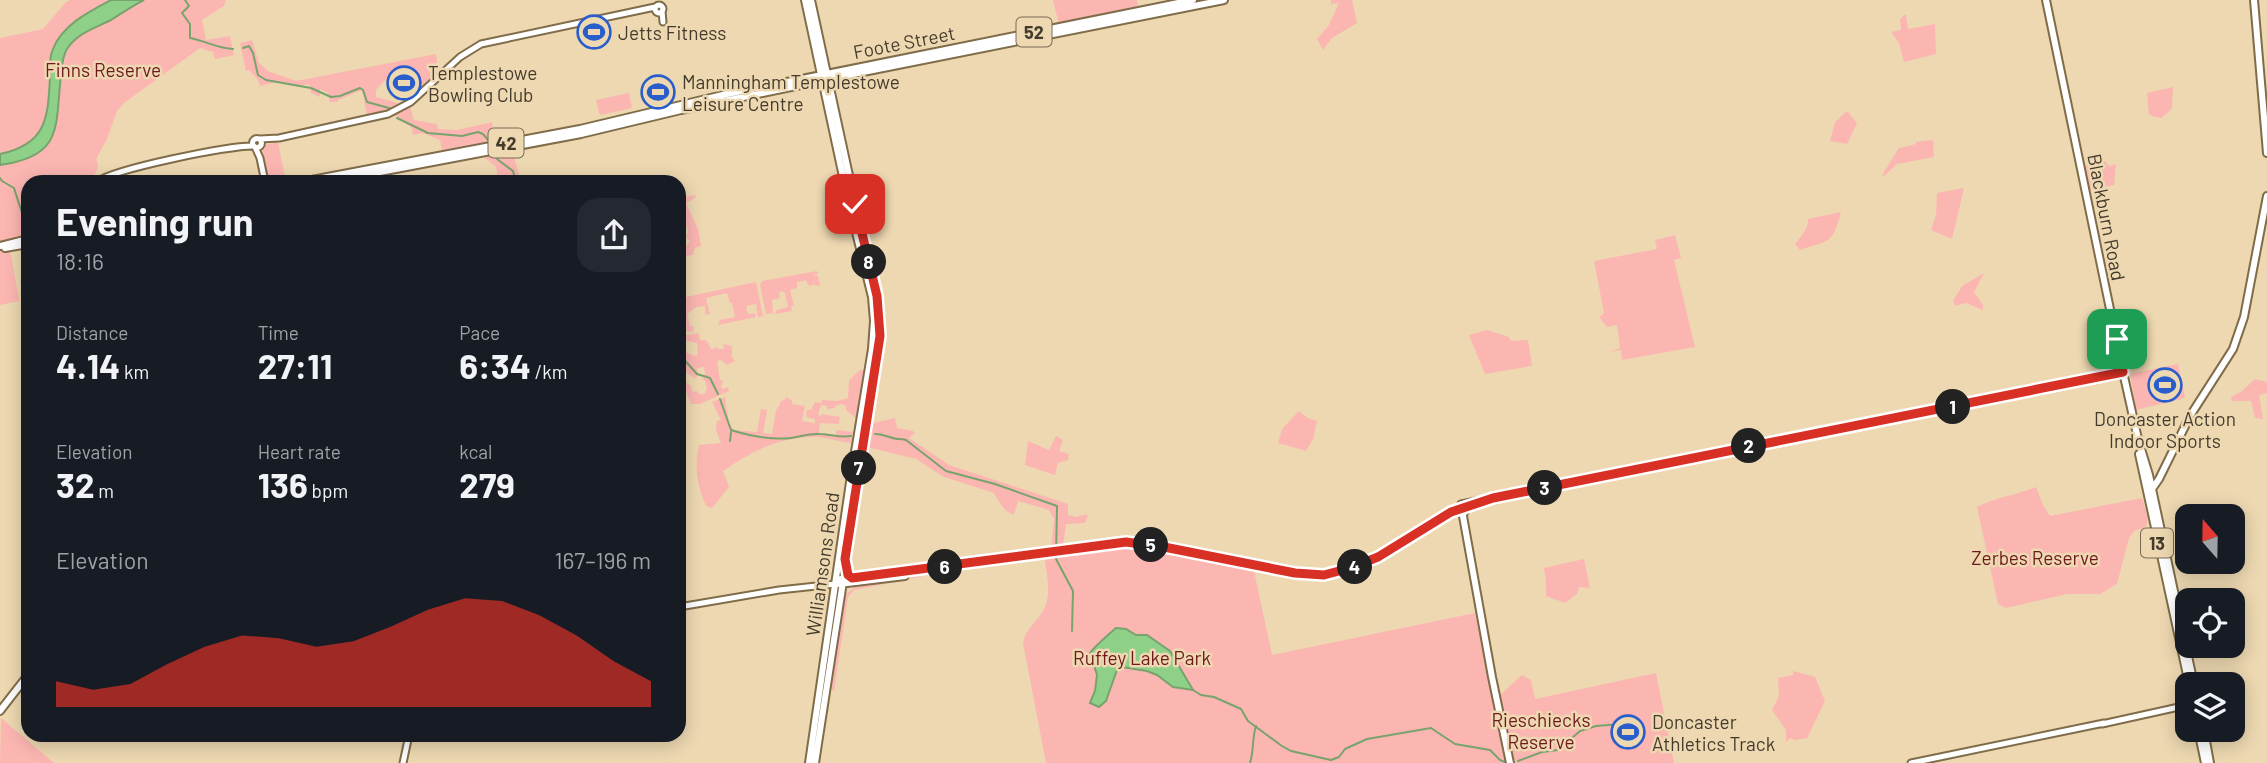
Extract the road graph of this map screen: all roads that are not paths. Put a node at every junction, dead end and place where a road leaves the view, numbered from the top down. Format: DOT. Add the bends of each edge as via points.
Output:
graph roads {
  1 [pos="805,0"];
  2 [pos="811,0"];
  3 [pos="1193,0"];
  4 [pos="1224,0"];
  5 [pos="2046,0"];
  6 [pos="2254,0"];
  7 [pos="1176,6"];
  8 [pos="658,7"];
  9 [pos="1143,13"];
  10 [pos="824,55"];
  11 [pos="820,67"];
  12 [pos="874,67"];
  13 [pos="837,71"];
  14 [pos="823,78"];
  15 [pos="805,79"];
  16 [pos="728,97"];
  17 [pos="257,144"];
  18 [pos="499,147"];
  19 [pos="2267,153"];
  20 [pos="108,175"];
  21 [pos="264,175"];
  22 [pos="341,175"];
  23 [pos="361,175"];
  24 [pos="2267,196"];
  25 [pos="859,232"];
  26 [pos="21,243"];
  27 [pos="0,247"];
  28 [pos="2123,372"];
  29 [pos="2167,459"];
  30 [pos="2162,473"];
  31 [pos="2146,479"];
  32 [pos="2152,489"];
  33 [pos="1493,498"];
  34 [pos="1459,511"];
  35 [pos="845,559"];
  36 [pos="941,568"];
  37 [pos="852,578"];
  38 [pos="867,581"];
  39 [pos="839,582"];
  40 [pos="841,593"];
  41 [pos="686,606"];
  42 [pos="2175,606"];
  43 [pos="2175,608"];
  44 [pos="21,686"];
  45 [pos="2175,708"];
  46 [pos="0,713"];
  47 [pos="408,742"];
  48 [pos="2202,742"];
  49 [pos="2205,742"];
  50 [pos="404,763"];
  51 [pos="809,763"];
  52 [pos="815,763"];
  53 [pos="1510,763"];
  54 [pos="1911,763"];
  55 [pos="2208,763"];
  1 -- 11 [label="main road, Williamsons Road"];
  2 -- 10 [label="main road, Williamsons Road"];
  3 -- 7 [label="main road, 52"];
  4 -- 7 [label="main road, 52"];
  5 -- 28 [label="main road, Blackburn Road"];
  6 -- 19 [label="main road"];
  7 -- 9 [label="main road, 52"];
  7 -- 9 [label="main road, 52"];
  8 -- 17 [label="main road" via="477,45 411,103 377,117"];
  9 -- 12 [label="main road, Foote Street / 52"];
  10 -- 13 [label="main road"];
  10 -- 14 [label="main road, Williamsons Road"];
  11 -- 14 [label="main road, Williamsons Road"];
  11 -- 15 [label="main road"];
  12 -- 13 [label="main road, Foote Street / 52"];
  12 -- 14 [label="main road, Foote Street / 52"];
  13 -- 14 [label="main road, Foote Street / 52"];
  14 -- 15 [label="main road, Foote Street / 42"];
  14 -- 16 [label="main road, Foote Street / 42"];
  14 -- 25 [label="main road, Williamsons Road"];
  14 -- 25 [label="main road, Williamsons Road"];
  15 -- 16 [label="main road, Foote Street / 42"];
  16 -- 18 [label="main road, Foote Street / 42"];
  17 -- 20 [label="main road"];
  17 -- 21 [label="main road"];
  18 -- 22 [label="main road, Foote Street / 42"];
  18 -- 23 [label="main road, Foote Street / 42"];
  24 -- 29 [label="main road" via="2239,333"];
  25 -- 35 [label="main road, Williamsons Road" via="879,304 880,336"];
  25 -- 39 [label="main road, Williamsons Road" via="874,332"];
  26 -- 27 [label="main road"];
  28 -- 31 [label="main road, Blackburn Road"];
  28 -- 33 [label="main road"];
  29 -- 30 [label="main road"];
  29 -- 31 [label="main road"];
  30 -- 31 [label="main road"];
  30 -- 32 [label="main road"];
  31 -- 32 [label="main road, Blackburn Road"];
  31 -- 43 [label="main road, Blackburn Road / 13"];
  32 -- 42 [label="main road, Blackburn Road / 13"];
  33 -- 34 [label="main road"];
  33 -- 34 [label="main road"];
  34 -- 36 [label="main road" via="1439,514 1389,552 1319,575 1139,543"];
  34 -- 53 [label="main road"];
  35 -- 37 [label="main road"];
  35 -- 39 [label="main road, Williamsons Road"];
  36 -- 37 [label="main road"];
  36 -- 38 [label="main road"];
  37 -- 39 [label="main road"];
  38 -- 39 [label="main road"];
  38 -- 40 [label="main road"];
  39 -- 40 [label="main road, Williamsons Road"];
  39 -- 41 [label="main road"];
  39 -- 51 [label="main road, Williamsons Road"];
  40 -- 52 [label="main road, Williamsons Road"];
  44 -- 46 [label="main road"];
  45 -- 54 [label="main road"];
  47 -- 50 [label="main road"];
  48 -- 55 [label="main road"];
  49 -- 55 [label="main road"];
}
